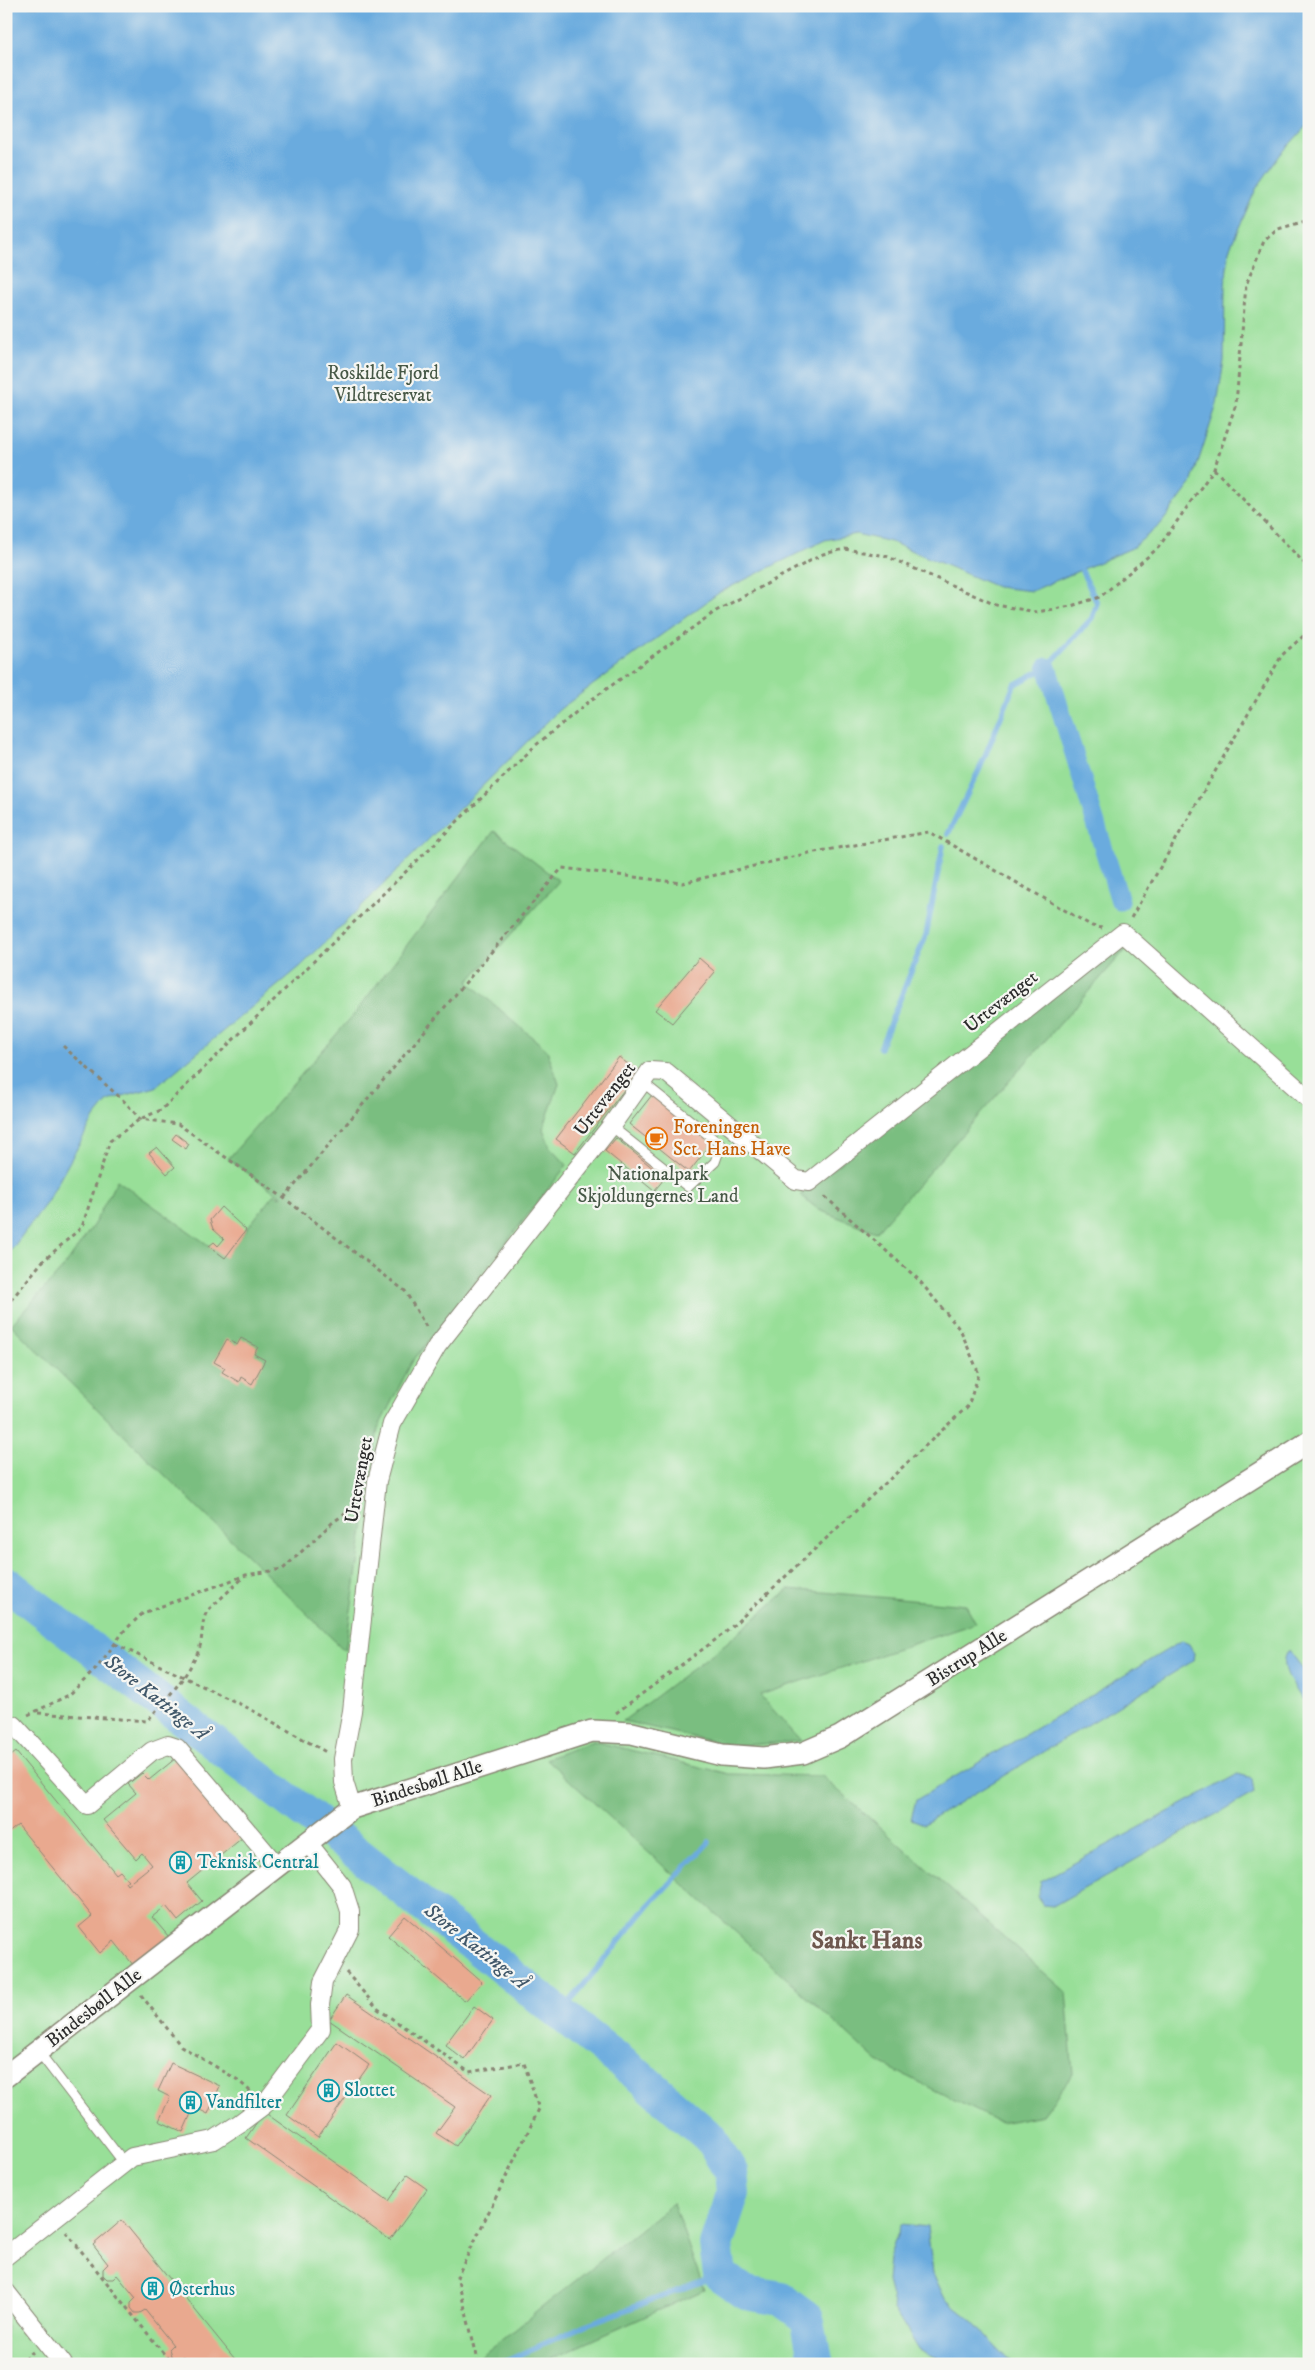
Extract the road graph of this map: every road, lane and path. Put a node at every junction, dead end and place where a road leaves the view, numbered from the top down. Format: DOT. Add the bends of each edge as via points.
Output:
graph roads {
  1 [pos="1309,220"];
  2 [pos="1214,468"];
  3 [pos="1309,568"];
  4 [pos="1309,631"];
  5 [pos="1122,933"];
  6 [pos="63,1046"];
  7 [pos="641,1081"];
  8 [pos="1309,1099"];
  9 [pos="140,1119"];
  10 [pos="611,1126"];
  11 [pos="809,1182"];
  12 [pos="284,1198"];
  13 [pos="6,1306"];
  14 [pos="437,1346"];
  15 [pos="1309,1442"];
  16 [pos="362,1505"];
  17 [pos="246,1575"];
  18 [pos="115,1644"];
  19 [pos="184,1678"];
  20 [pos="37,1713"];
  21 [pos="10,1724"];
  22 [pos="592,1731"];
  23 [pos="343,1759"];
  24 [pos="352,1808"];
  25 [pos="308,1843"];
  26 [pos="277,1866"];
  27 [pos="343,1946"];
  28 [pos="130,1980"];
  29 [pos="38,2051"];
  30 [pos="6,2076"];
  31 [pos="264,2105"];
  32 [pos="124,2163"];
  33 [pos="63,2228"];
  34 [pos="6,2256"];
  35 [pos="6,2292"];
  36 [pos="63,2364"];
  37 [pos="172,2364"];
  38 [pos="479,2364"];
  1 -- 2 [label="path" via="1278,229 1264,241 1246,285 1236,404"];
  2 -- 3 [label="path"];
  2 -- 9 [label="path" via="1158,548 1093,600 1038,612 996,605 886,556 844,549 823,554 716,612 591,700 536,745 161,1110"];
  4 -- 5 [label="path" via="1282,655"];
  5 -- 8 [label="street"];
  5 -- 11 [label="street, Urtevænget"];
  5 -- 12 [label="path" via="1092,926 929,832 809,853 682,883 562,868"];
  6 -- 9 [label="path"];
  7 -- 10 [label="street, Urtevænget"];
  7 -- 10 [label="lane" via="721,1145 714,1162 688,1187"];
  7 -- 11 [label="street, Urtevænget" via="650,1071 666,1072 796,1180"];
  9 -- 12 [label="path" via="178,1124"];
  9 -- 13 [label="path" via="110,1141 82,1227 42,1262"];
  10 -- 14 [label="street, Urtevænget"];
  11 -- 22 [label="path" via="918,1279 961,1331 979,1374 968,1406 726,1632"];
  12 -- 14 [label="path" via="406,1291"];
  14 -- 23 [label="street, Urtevænget" via="392,1424 377,1481 352,1711"];
  15 -- 22 [label="street, Bistrup Alle" via="840,1738 802,1753 764,1758 722,1755 632,1733"];
  16 -- 17 [label="path" via="353,1507 332,1522 283,1569"];
  17 -- 18 [label="path" via="143,1613"];
  17 -- 19 [label="path" via="207,1611 199,1650"];
  18 -- 19 [label="path"];
  18 -- 20 [label="path" via="70,1695"];
  19 -- 20 [label="path" via="147,1721"];
  19 -- 23 [label="path"];
  20 -- 21 [label="path"];
  21 -- 26 [label="street" via="87,1805 152,1751 168,1745 177,1748"];
  22 -- 24 [label="street, Bindesbøll Alle"];
  23 -- 24 [label="street, Urtevænget" via="344,1782"];
  24 -- 25 [label="street, Bindesbøll Alle"];
  25 -- 26 [label="street, Bindesbøll Alle"];
  25 -- 27 [label="street" via="342,1886 350,1911 350,1929"];
  26 -- 28 [label="street, Bindesbøll Alle"];
  27 -- 31 [label="street" via="323,1982 321,2029"];
  27 -- 38 [label="path" via="343,1968 378,2009 469,2072 524,2063 539,2109 457,2277"];
  28 -- 29 [label="street, Bindesbøll Alle"];
  28 -- 31 [label="path" via="181,2046 238,2080"];
  29 -- 30 [label="street, Bindesbøll Alle"];
  29 -- 32 [label="lane"];
  31 -- 32 [label="street" via="214,2140 132,2157"];
  32 -- 34 [label="street"];
  33 -- 37 [label="path"];
  35 -- 36 [label="street"];
}
